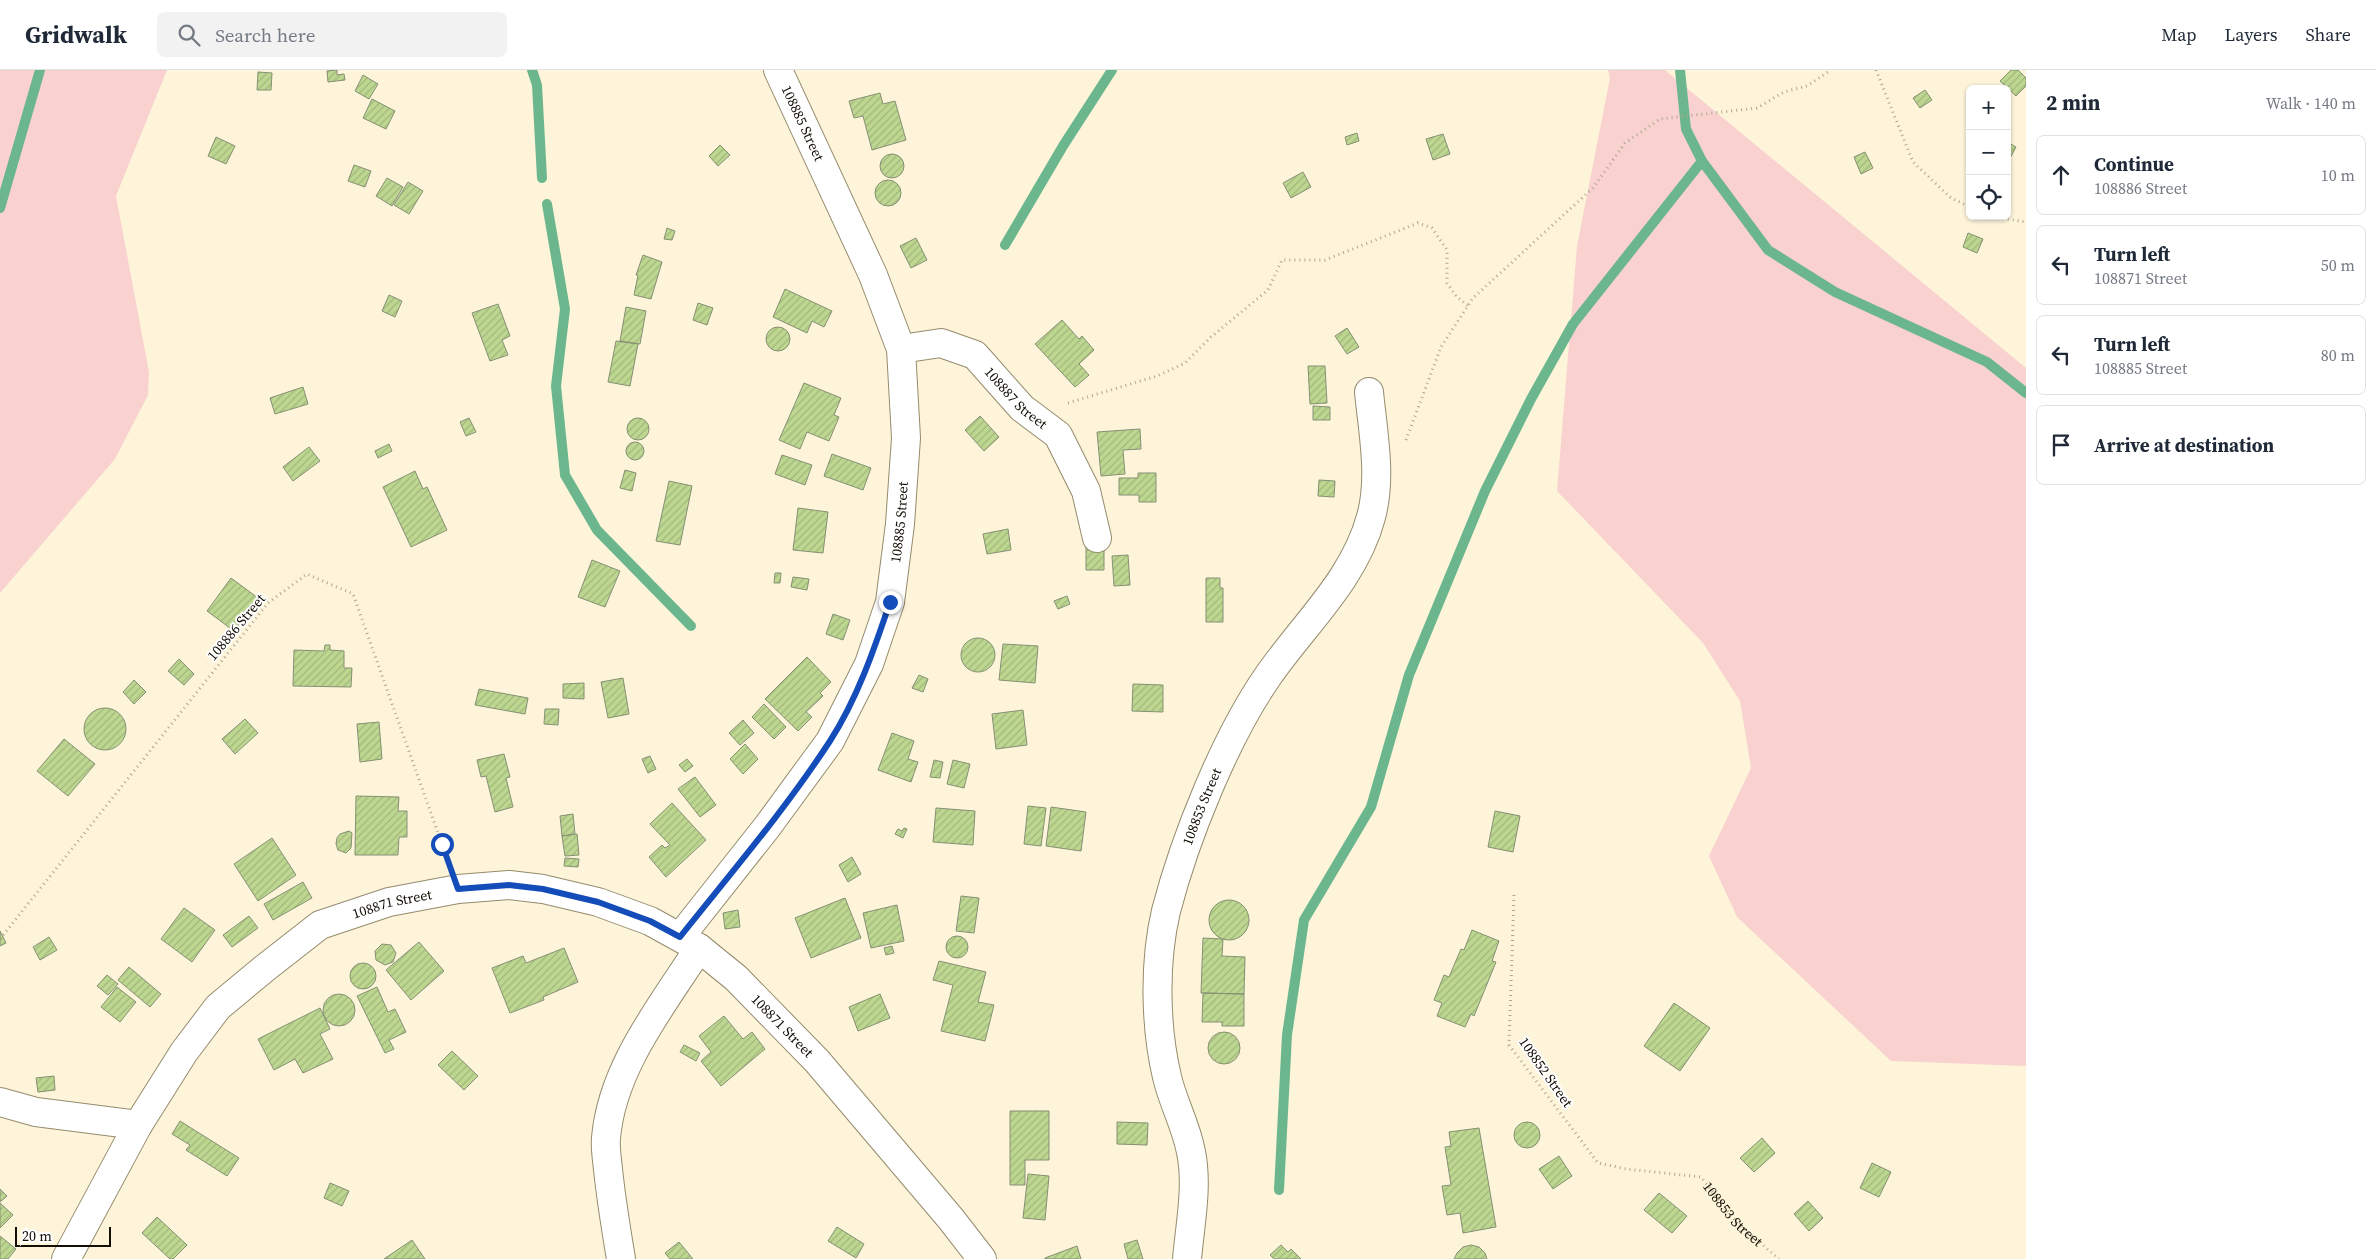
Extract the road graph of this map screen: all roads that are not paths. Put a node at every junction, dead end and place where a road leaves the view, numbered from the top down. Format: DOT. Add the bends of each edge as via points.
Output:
graph roads {
  1 [pos="778,70"];
  2 [pos="901,349"];
  3 [pos="1369,392"];
  4 [pos="1097,538"];
  5 [pos="689,943"];
  6 [pos="0,1102"];
  7 [pos="138,1125"];
  8 [pos="66,1259"];
  9 [pos="621,1259"];
  10 [pos="982,1259"];
  11 [pos="1187,1259"];
  1 -- 2 [label="street, 108885 Street" via="873,275"];
  2 -- 4 [label="street, 108887 Street" via="941,343 975,355 1022,408 1058,435 1086,491"];
  2 -- 5 [label="street, 108885 Street" via="906,438 900,524 890,602 869,664 830,740"];
  3 -- 11 [label="street, 108853 Street" via="1376,494 1362,544 1356,559 1267,677 1236,733 1204,801 1166,912 1159,957 1158,1030 1167,1079 1184,1121 1192,1154 1193,1194"];
  5 -- 7 [label="street, 108871 Street" via="650,921 598,902 543,889 509,885 458,889 389,902 320,925 218,1007 184,1052"];
  5 -- 9 [label="street, 108885 Street" via="637,1044 611,1110 605,1139 611,1206"];
  5 -- 10 [label="street, 108871 Street" via="736,978 817,1061"];
  6 -- 7 [label="street" via="36,1112"];
  7 -- 8 [label="street, 108871 Street"];
}
